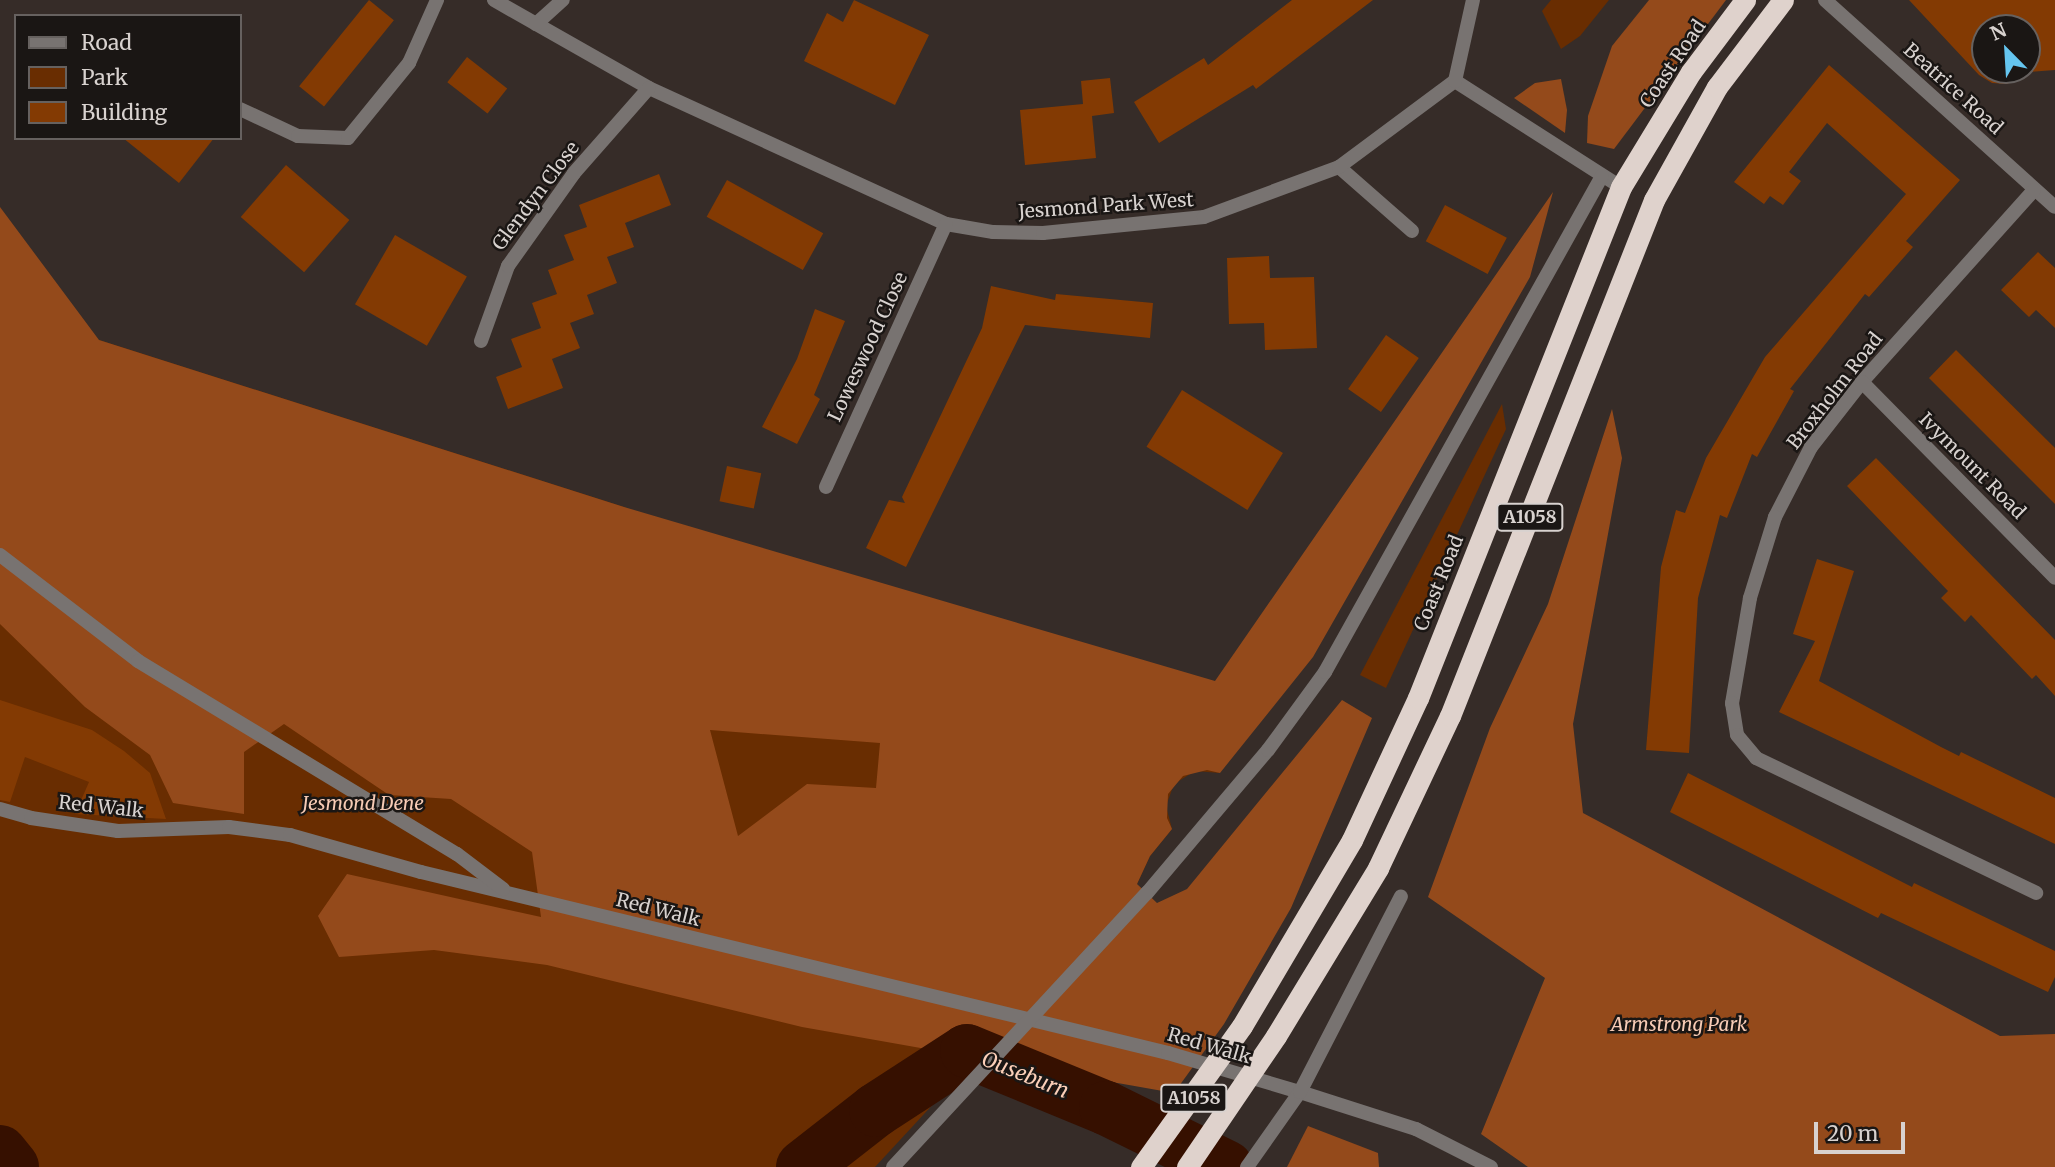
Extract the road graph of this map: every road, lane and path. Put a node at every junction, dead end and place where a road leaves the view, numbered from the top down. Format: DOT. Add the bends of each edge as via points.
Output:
graph roads {
  1 [pos="437,0"];
  2 [pos="494,0"];
  3 [pos="563,0"];
  4 [pos="1473,0"];
  5 [pos="1745,0"];
  6 [pos="1783,0"];
  7 [pos="1825,0"];
  8 [pos="536,24"];
  9 [pos="1455,81"];
  10 [pos="649,88"];
  11 [pos="242,110"];
  12 [pos="1339,167"];
  13 [pos="1602,176"];
  14 [pos="1621,187"];
  15 [pos="2034,190"];
  16 [pos="2055,207"];
  17 [pos="946,224"];
  18 [pos="1412,231"];
  19 [pos="481,341"];
  20 [pos="1863,382"];
  21 [pos="826,487"];
  22 [pos="0,555"];
  23 [pos="2055,578"];
  24 [pos="0,809"];
  25 [pos="508,893"];
  26 [pos="2036,893"];
  27 [pos="1401,896"];
  28 [pos="1300,1092"];
  29 [pos="893,1167"];
  30 [pos="1141,1167"];
  31 [pos="1186,1167"];
  32 [pos="1247,1167"];
  33 [pos="1491,1167"];
  1 -- 11 [label="street" via="410,63 348,138 298,136"];
  2 -- 8 [label="street, Jesmond Park West"];
  3 -- 8 [label="street"];
  4 -- 9 [label="street"];
  5 -- 14 [label="highway, Coast Road / A1058" via="1691,72"];
  6 -- 31 [label="highway, A1058, bridge" via="1717,87 1654,200 1450,716 1378,868 1276,1036"];
  7 -- 15 [label="street, Beatrice Road"];
  8 -- 10 [label="street, Jesmond Park West"];
  9 -- 12 [label="street, Jesmond Park West"];
  9 -- 13 [label="street"];
  10 -- 17 [label="street, Jesmond Park West"];
  10 -- 19 [label="street, Glendyn Close" via="574,173 508,266"];
  12 -- 17 [label="street, Jesmond Park West" via="1204,218 1043,233 993,232"];
  12 -- 18 [label="street"];
  13 -- 14 [label="street"];
  13 -- 29 [label="street, bridge" via="1325,672 1268,750 1147,893"];
  14 -- 30 [label="highway, Coast Road / A1058, bridge" via="1418,698 1352,841 1242,1026"];
  15 -- 16 [label="street, Beatrice Road"];
  15 -- 20 [label="street, Broxholm Road"];
  17 -- 21 [label="street, Loweswood Close"];
  20 -- 23 [label="street, Ivymount Road"];
  20 -- 26 [label="street, Broxholm Road" via="1811,447 1775,517 1750,598 1731,703 1737,735 1756,758"];
  22 -- 25 [label="street" via="138,661 457,854"];
  24 -- 25 [label="street, Red Walk" via="118,831 256,830"];
  25 -- 28 [label="street, Red Walk" via="1168,1053"];
  27 -- 28 [label="street"];
  28 -- 32 [label="street"];
  28 -- 33 [label="street, Red Walk" via="1416,1129"];
}
